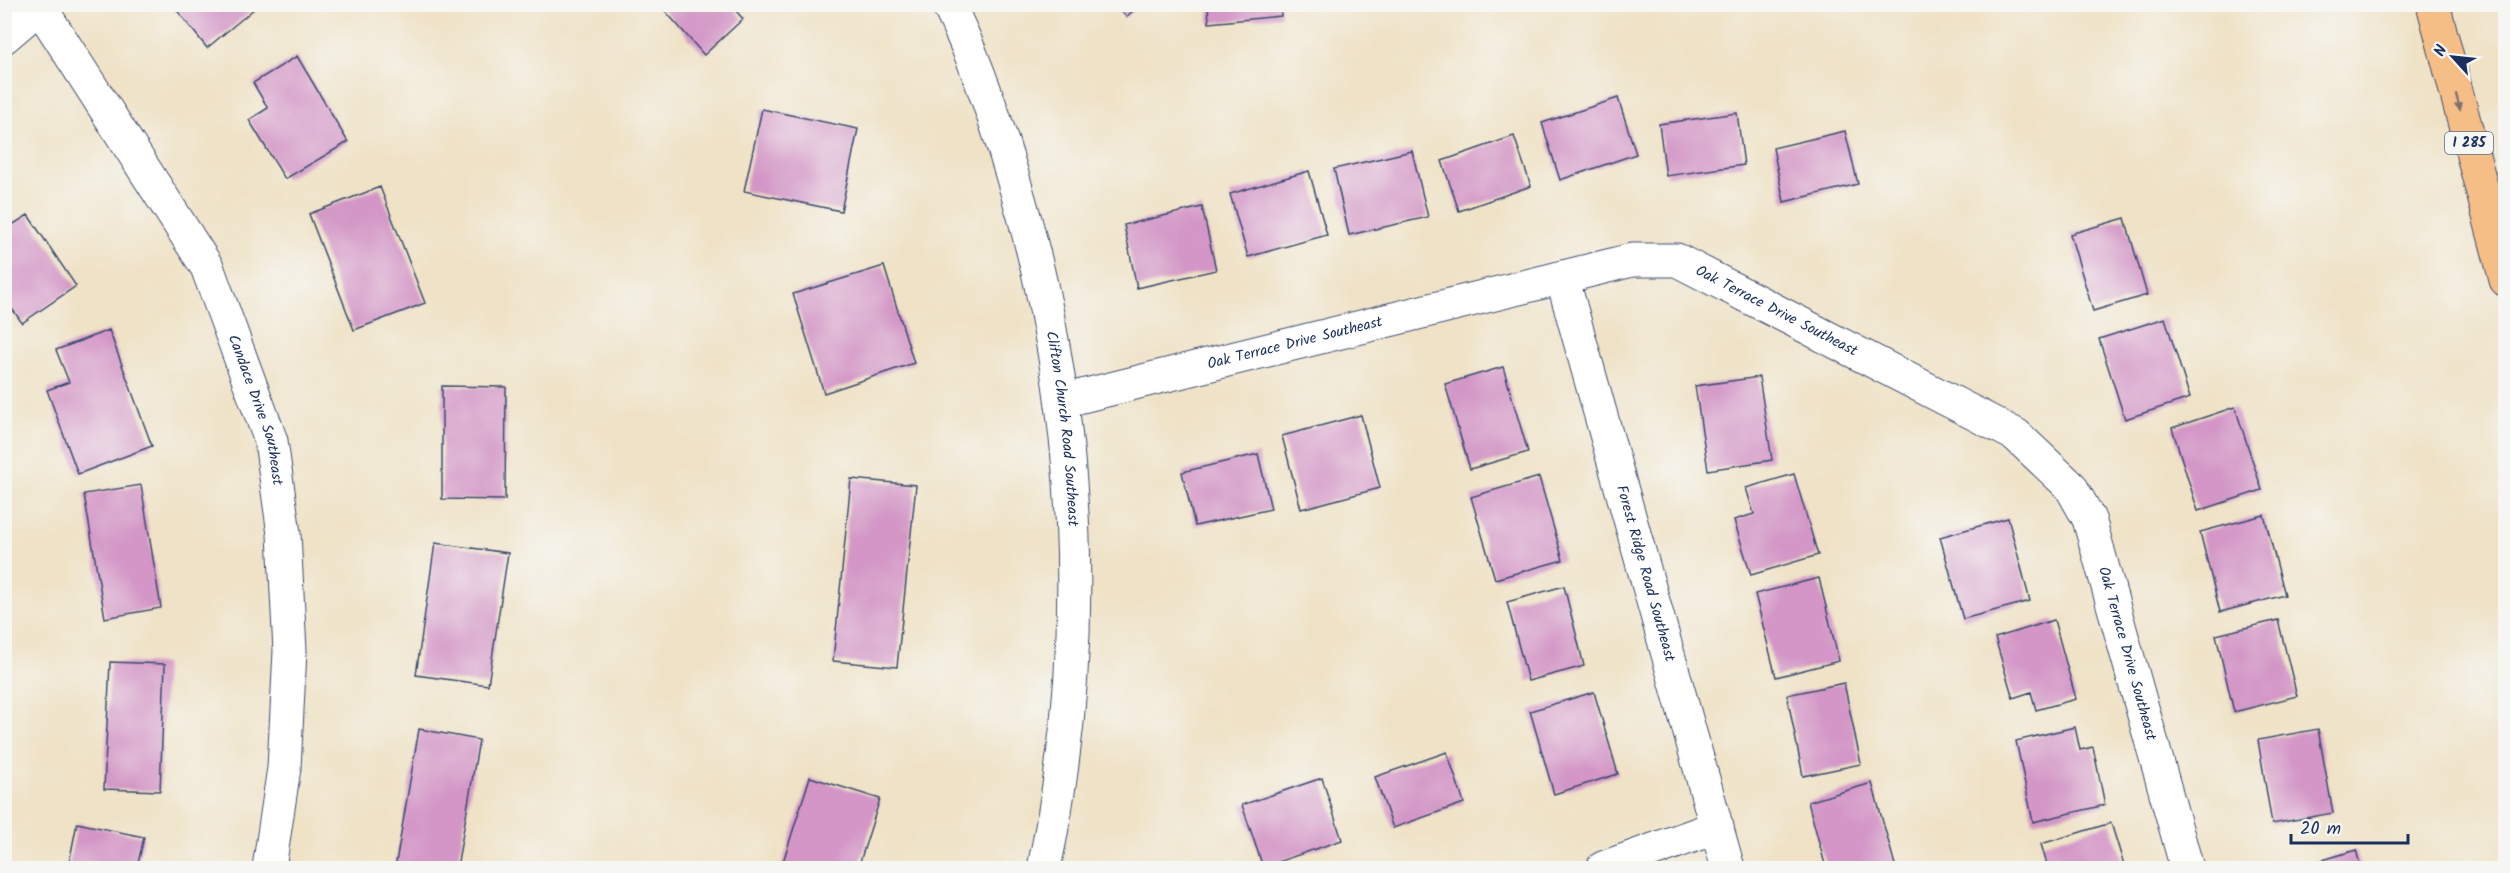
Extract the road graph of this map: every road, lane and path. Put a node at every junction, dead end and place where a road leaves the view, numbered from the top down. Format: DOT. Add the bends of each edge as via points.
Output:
graph roads {
  1 [pos="948,4"];
  2 [pos="2433,4"];
  3 [pos="39,6"];
  4 [pos="4,37"];
  5 [pos="1562,277"];
  6 [pos="2505,280"];
  7 [pos="1062,401"];
  8 [pos="1716,827"];
  9 [pos="269,868"];
  10 [pos="1044,868"];
  11 [pos="1603,868"];
  12 [pos="1728,868"];
  13 [pos="2187,868"];
  1 -- 7 [label="street, Clifton Church Road Southeast" via="998,129 1032,242"];
  2 -- 6 [label="highway, I 285, one-way"];
  3 -- 4 [label="street"];
  3 -- 9 [label="street, Candace Drive Southeast" via="207,267 271,441 284,534 290,651 284,768"];
  5 -- 7 [label="street, Oak Terrace Drive Southeast"];
  5 -- 8 [label="street, Forest Ridge Road Southeast"];
  5 -- 13 [label="street, Oak Terrace Drive Southeast" via="1632,260 1677,260 2016,435 2071,487 2089,519"];
  7 -- 10 [label="street, Clifton Church Road Southeast" via="1070,472 1074,591 1069,706"];
  8 -- 11 [label="street"];
  8 -- 12 [label="street, Forest Ridge Road Southeast"];
}
